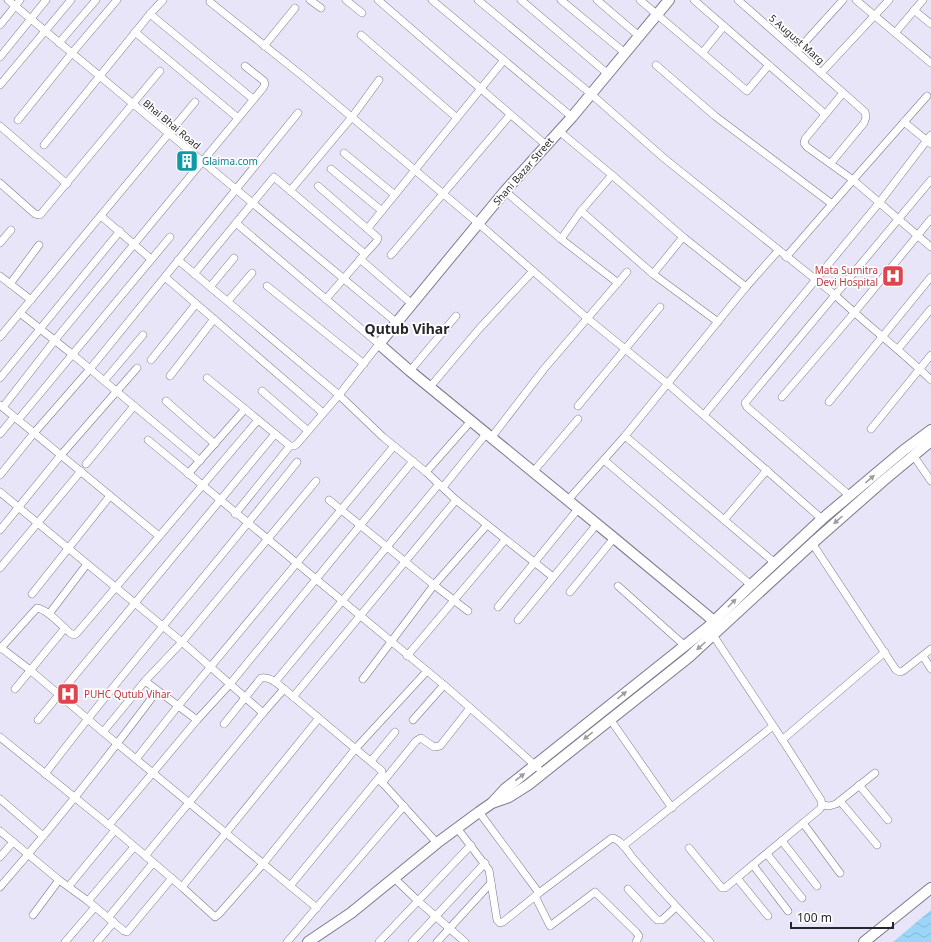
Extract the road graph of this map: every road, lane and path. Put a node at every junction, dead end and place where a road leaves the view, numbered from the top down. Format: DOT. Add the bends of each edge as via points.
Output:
graph roads {
  1 [pos="8,0"];
  2 [pos="20,0"];
  3 [pos="46,0"];
  4 [pos="71,0"];
  5 [pos="96,0"];
  6 [pos="118,0"];
  7 [pos="163,0"];
  8 [pos="310,0"];
  9 [pos="346,0"];
  10 [pos="378,0"];
  11 [pos="432,0"];
  12 [pos="478,0"];
  13 [pos="521,0"];
  14 [pos="561,0"];
  15 [pos="597,0"];
  16 [pos="640,0"];
  17 [pos="669,0"];
  18 [pos="694,0"];
  19 [pos="738,0"];
  20 [pos="843,0"];
  21 [pos="856,0"];
  22 [pos="889,0"];
  23 [pos="923,0"];
  24 [pos="210,2"];
  25 [pos="15,6"];
  26 [pos="295,8"];
  27 [pos="321,8"];
  28 [pos="914,10"];
  29 [pos="362,13"];
  30 [pos="150,14"];
  31 [pos="657,14"];
  32 [pos="875,16"];
  33 [pos="31,19"];
  34 [pos="931,24"];
  35 [pos="0,25"];
  36 [pos="724,26"];
  37 [pos="45,31"];
  38 [pos="135,32"];
  39 [pos="895,33"];
  40 [pos="361,35"];
  41 [pos="639,36"];
  42 [pos="60,43"];
  43 [pos="264,46"];
  44 [pos="797,51"];
  45 [pos="703,52"];
  46 [pos="72,53"];
  47 [pos="626,53"];
  48 [pos="0,57"];
  49 [pos="504,60"];
  50 [pos="931,63"];
  51 [pos="656,65"];
  52 [pos="769,65"];
  53 [pos="245,66"];
  54 [pos="160,71"];
  55 [pos="821,73"];
  56 [pos="608,74"];
  57 [pos="99,76"];
  58 [pos="379,80"];
  59 [pos="0,85"];
  60 [pos="481,90"];
  61 [pos="843,93"];
  62 [pos="591,94"];
  63 [pos="927,96"];
  64 [pos="253,99"];
  65 [pos="194,102"];
  66 [pos="132,104"];
  67 [pos="298,113"];
  68 [pos="825,114"];
  69 [pos="510,115"];
  70 [pos="352,117"];
  71 [pos="572,117"];
  72 [pos="238,118"];
  73 [pos="457,118"];
  74 [pos="18,120"];
  75 [pos="904,122"];
  76 [pos="0,126"];
  77 [pos="559,131"];
  78 [pos="168,134"];
  79 [pos="930,140"];
  80 [pos="44,144"];
  81 [pos="546,145"];
  82 [pos="344,153"];
  83 [pos="202,162"];
  84 [pos="831,164"];
  85 [pos="331,169"];
  86 [pos="415,170"];
  87 [pos="612,175"];
  88 [pos="853,180"];
  89 [pos="931,180"];
  90 [pos="0,183"];
  91 [pos="67,184"];
  92 [pos="318,186"];
  93 [pos="236,190"];
  94 [pos="290,191"];
  95 [pos="505,191"];
  96 [pos="443,193"];
  97 [pos="395,195"];
  98 [pos="879,203"];
  99 [pos="252,204"];
  100 [pos="832,204"];
  101 [pos="382,211"];
  102 [pos="581,211"];
  103 [pos="101,216"];
  104 [pos="898,218"];
  105 [pos="931,219"];
  106 [pos="236,223"];
  107 [pos="478,223"];
  108 [pos="368,228"];
  109 [pos="11,230"];
  110 [pos="120,231"];
  111 [pos="918,235"];
  112 [pos="170,236"];
  113 [pos="683,237"];
  114 [pos="561,239"];
  115 [pos="0,243"];
  116 [pos="134,244"];
  117 [pos="39,245"];
  118 [pos="931,247"];
  119 [pos="778,251"];
  120 [pos="391,255"];
  121 [pos="362,256"];
  122 [pos="786,257"];
  123 [pos="234,258"];
  124 [pos="151,259"];
  125 [pos="178,260"];
  126 [pos="533,271"];
  127 [pos="627,272"];
  128 [pos="252,273"];
  129 [pos="194,274"];
  130 [pos="653,274"];
  131 [pos="0,276"];
  132 [pos="165,277"];
  133 [pos="931,277"];
  134 [pos="344,279"];
  135 [pos="816,280"];
  136 [pos="10,284"];
  137 [pos="618,284"];
  138 [pos="267,286"];
  139 [pos="210,287"];
  140 [pos="746,287"];
  141 [pos="834,296"];
  142 [pos="326,299"];
  143 [pos="31,300"];
  144 [pos="228,301"];
  145 [pos="196,304"];
  146 [pos="412,304"];
  147 [pos="660,307"];
  148 [pos="931,309"];
  149 [pos="20,313"];
  150 [pos="854,313"];
  151 [pos="456,316"];
  152 [pos="587,318"];
  153 [pos="214,319"];
  154 [pos="718,322"];
  155 [pos="397,323"];
  156 [pos="40,328"];
  157 [pos="143,335"];
  158 [pos="882,336"];
  159 [pos="0,337"];
  160 [pos="55,340"];
  161 [pos="379,344"];
  162 [pos="626,349"];
  163 [pos="898,350"];
  164 [pos="72,354"];
  165 [pos="931,355"];
  166 [pos="151,360"];
  167 [pos="364,364"];
  168 [pos="137,368"];
  169 [pos="919,369"];
  170 [pos="90,370"];
  171 [pos="410,371"];
  172 [pos="170,376"];
  173 [pos="0,378"];
  174 [pos="207,378"];
  175 [pos="931,380"];
  176 [pos="104,382"];
  177 [pos="668,384"];
  178 [pos="430,387"];
  179 [pos="116,391"];
  180 [pos="262,391"];
  181 [pos="339,395"];
  182 [pos="782,397"];
  183 [pos="166,401"];
  184 [pos="829,402"];
  185 [pos="1,406"];
  186 [pos="134,406"];
  187 [pos="578,406"];
  188 [pos="245,409"];
  189 [pos="323,413"];
  190 [pos="704,415"];
  191 [pos="16,418"];
  192 [pos="578,418"];
  193 [pos="258,420"];
  194 [pos="471,421"];
  195 [pos="871,429"];
  196 [pos="308,430"];
  197 [pos="931,430"];
  198 [pos="34,433"];
  199 [pos="0,434"];
  200 [pos="275,434"];
  201 [pos="489,436"];
  202 [pos="625,436"];
  203 [pos="148,440"];
  204 [pos="931,440"];
  205 [pos="215,444"];
  206 [pos="290,446"];
  207 [pos="394,446"];
  208 [pos="61,455"];
  209 [pos="913,455"];
  210 [pos="604,460"];
  211 [pos="200,461"];
  212 [pos="413,461"];
  213 [pos="297,462"];
  214 [pos="86,464"];
  215 [pos="767,470"];
  216 [pos="81,472"];
  217 [pos="426,472"];
  218 [pos="533,472"];
  219 [pos="188,474"];
  220 [pos="0,475"];
  221 [pos="316,481"];
  222 [pos="931,481"];
  223 [pos="202,486"];
  224 [pos="441,486"];
  225 [pos="0,492"];
  226 [pos="110,496"];
  227 [pos="850,496"];
  228 [pos="329,500"];
  229 [pos="456,500"];
  230 [pos="568,500"];
  231 [pos="220,501"];
  232 [pos="19,508"];
  233 [pos="578,509"];
  234 [pos="341,510"];
  235 [pos="235,514"];
  236 [pos="822,519"];
  237 [pos="724,520"];
  238 [pos="38,524"];
  239 [pos="248,524"];
  240 [pos="597,524"];
  241 [pos="487,525"];
  242 [pos="360,526"];
  243 [pos="0,530"];
  244 [pos="159,536"];
  245 [pos="614,538"];
  246 [pos="268,540"];
  247 [pos="505,540"];
  248 [pos="812,543"];
  249 [pos="387,546"];
  250 [pos="68,548"];
  251 [pos="405,562"];
  252 [pos="534,562"];
  253 [pos="87,564"];
  254 [pos="296,564"];
  255 [pos="775,564"];
  256 [pos="0,568"];
  257 [pos="553,577"];
  258 [pos="315,580"];
  259 [pos="751,584"];
  260 [pos="434,585"];
  261 [pos="618,586"];
  262 [pos="115,587"];
  263 [pos="570,592"];
  264 [pos="32,594"];
  265 [pos="453,600"];
  266 [pos="341,602"];
  267 [pos="134,603"];
  268 [pos="498,607"];
  269 [pos="468,611"];
  270 [pos="49,614"];
  271 [pos="360,617"];
  272 [pos="518,620"];
  273 [pos="163,627"];
  274 [pos="65,628"];
  275 [pos="711,628"];
  276 [pos="182,642"];
  277 [pos="391,643"];
  278 [pos="684,645"];
  279 [pos="0,648"];
  280 [pos="931,649"];
  281 [pos="885,652"];
  282 [pos="407,656"];
  283 [pos="923,656"];
  284 [pos="210,667"];
  285 [pos="931,669"];
  286 [pos="30,670"];
  287 [pos="427,671"];
  288 [pos="363,679"];
  289 [pos="145,682"];
  290 [pos="274,682"];
  291 [pos="230,684"];
  292 [pos="444,685"];
  293 [pos="15,689"];
  294 [pos="284,689"];
  295 [pos="157,691"];
  296 [pos="59,696"];
  297 [pos="293,697"];
  298 [pos="245,698"];
  299 [pos="178,706"];
  300 [pos="470,708"];
  301 [pos="263,713"];
  302 [pos="319,718"];
  303 [pos="86,719"];
  304 [pos="610,719"];
  305 [pos="38,720"];
  306 [pos="197,720"];
  307 [pos="413,720"];
  308 [pos="224,724"];
  309 [pos="773,726"];
  310 [pos="103,732"];
  311 [pos="395,732"];
  312 [pos="0,737"];
  313 [pos="782,740"];
  314 [pos="117,744"];
  315 [pos="356,748"];
  316 [pos="136,759"];
  317 [pos="371,761"];
  318 [pos="535,765"];
  319 [pos="153,773"];
  320 [pos="875,773"];
  321 [pos="45,774"];
  322 [pos="542,774"];
  323 [pos="380,781"];
  324 [pos="859,785"];
  325 [pos="74,798"];
  326 [pos="0,799"];
  327 [pos="840,801"];
  328 [pos="189,804"];
  329 [pos="492,804"];
  330 [pos="822,805"];
  331 [pos="404,806"];
  332 [pos="672,808"];
  333 [pos="480,812"];
  334 [pos="888,820"];
  335 [pos="803,823"];
  336 [pos="112,828"];
  337 [pos="458,828"];
  338 [pos="0,831"];
  339 [pos="225,833"];
  340 [pos="43,836"];
  341 [pos="782,841"];
  342 [pos="13,842"];
  343 [pos="437,843"];
  344 [pos="471,845"];
  345 [pos="876,845"];
  346 [pos="623,846"];
  347 [pos="134,847"];
  348 [pos="689,848"];
  349 [pos="767,854"];
  350 [pos="29,855"];
  351 [pos="145,856"];
  352 [pos="0,857"];
  353 [pos="153,862"];
  354 [pos="485,863"];
  355 [pos="263,864"];
  356 [pos="753,865"];
  357 [pos="840,873"];
  358 [pos="172,878"];
  359 [pos="394,878"];
  360 [pos="738,878"];
  361 [pos="59,880"];
  362 [pos="491,883"];
  363 [pos="69,886"];
  364 [pos="290,886"];
  365 [pos="817,886"];
  366 [pos="0,887"];
  367 [pos="182,887"];
  368 [pos="931,888"];
  369 [pos="628,889"];
  370 [pos="537,895"];
  371 [pos="802,898"];
  372 [pos="88,901"];
  373 [pos="418,901"];
  374 [pos="95,907"];
  375 [pos="676,907"];
  376 [pos="317,908"];
  377 [pos="788,912"];
  378 [pos="33,915"];
  379 [pos="436,916"];
  380 [pos="768,916"];
  381 [pos="111,920"];
  382 [pos="450,928"];
  383 [pos="65,942"];
  384 [pos="97,942"];
  385 [pos="287,942"];
  386 [pos="308,942"];
  387 [pos="379,942"];
  388 [pos="412,942"];
  389 [pos="437,942"];
  390 [pos="465,942"];
  391 [pos="636,942"];
  392 [pos="710,942"];
  393 [pos="864,942"];
  1 -- 25 [label="street, Bhai Bhai Road"];
  2 -- 25 [label="street"];
  3 -- 33 [label="street"];
  4 -- 37 [label="street"];
  5 -- 42 [label="street"];
  6 -- 46 [label="street"];
  7 -- 30 [label="street"];
  8 -- 27 [label="street"];
  9 -- 29 [label="street"];
  10 -- 60 [label="street"];
  11 -- 49 [label="street"];
  12 -- 62 [label="street"];
  13 -- 56 [label="street"];
  14 -- 47 [label="street"];
  15 -- 41 [label="street"];
  16 -- 31 [label="street"];
  17 -- 31 [label="street, Shani Bazar Street"];
  18 -- 36 [label="street"];
  19 -- 44 [label="street, 5 August Marg"];
  20 -- 44 [label="street"];
  21 -- 32 [label="street"];
  22 -- 32 [label="street"];
  23 -- 28 [label="street"];
  24 -- 43 [label="street"];
  25 -- 33 [label="street, Bhai Bhai Road"];
  25 -- 35 [label="street"];
  26 -- 43 [label="street"];
  28 -- 34 [label="street"];
  28 -- 39 [label="street"];
  30 -- 38 [label="street"];
  30 -- 64 [label="street"];
  31 -- 41 [label="street, Shani Bazar Street"];
  31 -- 45 [label="street"];
  32 -- 39 [label="street"];
  32 -- 55 [label="street"];
  33 -- 37 [label="street, Bhai Bhai Road"];
  33 -- 48 [label="street"];
  36 -- 45 [label="street"];
  36 -- 52 [label="street"];
  37 -- 42 [label="street, Bhai Bhai Road"];
  37 -- 59 [label="street"];
  38 -- 57 [label="street"];
  38 -- 72 [label="street"];
  39 -- 50 [label="street"];
  40 -- 73 [label="street"];
  41 -- 47 [label="street, Shani Bazar Street"];
  42 -- 46 [label="street, Bhai Bhai Road"];
  43 -- 70 [label="street"];
  44 -- 55 [label="street, 5 August Marg"];
  45 -- 52 [label="street" via="747,91"];
  46 -- 57 [label="street, Bhai Bhai Road"];
  46 -- 74 [label="street"];
  47 -- 56 [label="street, Shani Bazar Street"];
  49 -- 60 [label="street"];
  49 -- 71 [label="street"];
  51 -- 100 [label="street" via="715,116"];
  52 -- 68 [label="street"];
  53 -- 64 [label="street" via="265,84"];
  54 -- 66 [label="street"];
  55 -- 61 [label="street, 5 August Marg"];
  56 -- 62 [label="street, Shani Bazar Street"];
  57 -- 66 [label="street, Bhai Bhai Road"];
  57 -- 80 [label="street"];
  58 -- 70 [label="street"];
  60 -- 69 [label="street"];
  60 -- 73 [label="street"];
  61 -- 68 [label="street"];
  61 -- 84 [label="street, 5 August Marg" via="864,110 866,119"];
  62 -- 71 [label="street, Shani Bazar Street"];
  62 -- 119 [label="street" via="665,159"];
  63 -- 75 [label="street"];
  64 -- 72 [label="street"];
  65 -- 78 [label="street"];
  66 -- 78 [label="street, Bhai Bhai Road"];
  66 -- 91 [label="street"];
  67 -- 93 [label="street"];
  68 -- 84 [label="street" via="804,143"];
  69 -- 81 [label="street"];
  69 -- 96 [label="street"];
  70 -- 86 [label="street"];
  70 -- 94 [label="street"];
  71 -- 77 [label="street, Shani Bazar Street"];
  72 -- 83 [label="street"];
  73 -- 86 [label="street"];
  75 -- 79 [label="street"];
  75 -- 88 [label="street"];
  76 -- 91 [label="street"];
  77 -- 81 [label="street, Shani Bazar Street"];
  77 -- 87 [label="street"];
  78 -- 83 [label="street, Bhai Bhai Road"];
  78 -- 103 [label="street"];
  79 -- 98 [label="street"];
  81 -- 95 [label="street, Shani Bazar Street"];
  82 -- 97 [label="street"];
  83 -- 93 [label="street, Bhai Bhai Road"];
  83 -- 116 [label="street"];
  84 -- 88 [label="street"];
  85 -- 101 [label="street"];
  86 -- 96 [label="street"];
  86 -- 97 [label="street"];
  87 -- 102 [label="street"];
  87 -- 113 [label="street"];
  88 -- 98 [label="street"];
  88 -- 100 [label="street"];
  89 -- 104 [label="street"];
  90 -- 91 [label="street" via="40,215"];
  92 -- 108 [label="street"];
  93 -- 99 [label="street, Bhai Bhai Road"];
  93 -- 125 [label="street"];
  94 -- 99 [label="street" via="274,177"];
  94 -- 121 [label="street"];
  95 -- 107 [label="street, Shani Bazar Street"];
  95 -- 114 [label="street"];
  96 -- 107 [label="street"];
  96 -- 120 [label="street"];
  97 -- 101 [label="street"];
  98 -- 104 [label="street"];
  98 -- 135 [label="street"];
  99 -- 106 [label="street"];
  99 -- 134 [label="street, Bhai Bhai Road"];
  100 -- 122 [label="street"];
  101 -- 108 [label="street"];
  102 -- 114 [label="street"];
  102 -- 130 [label="street"];
  103 -- 110 [label="street"];
  103 -- 143 [label="street"];
  104 -- 111 [label="street"];
  104 -- 141 [label="street"];
  105 -- 111 [label="street"];
  106 -- 129 [label="street"];
  106 -- 142 [label="street"];
  107 -- 126 [label="street"];
  107 -- 146 [label="street, Shani Bazar Street"];
  108 -- 121 [label="street" via="378,239"];
  109 -- 115 [label="street"];
  110 -- 116 [label="street"];
  110 -- 156 [label="street"];
  111 -- 118 [label="street"];
  111 -- 150 [label="street"];
  112 -- 124 [label="street"];
  113 -- 130 [label="street"];
  113 -- 140 [label="street"];
  114 -- 137 [label="street"];
  116 -- 124 [label="street"];
  116 -- 160 [label="street"];
  117 -- 136 [label="street"];
  119 -- 122 [label="street"];
  119 -- 140 [label="street"];
  121 -- 134 [label="street"];
  121 -- 146 [label="street"];
  122 -- 135 [label="street"];
  123 -- 139 [label="street"];
  124 -- 164 [label="street"];
  125 -- 129 [label="street"];
  125 -- 132 [label="street"];
  126 -- 152 [label="street"];
  126 -- 178 [label="street"];
  127 -- 137 [label="street"];
  128 -- 144 [label="street"];
  129 -- 139 [label="street"];
  130 -- 154 [label="street"];
  131 -- 136 [label="street"];
  132 -- 145 [label="street"];
  132 -- 170 [label="street"];
  133 -- 158 [label="street"];
  134 -- 142 [label="street"];
  134 -- 155 [label="street, Bhai Bhai Road"];
  135 -- 141 [label="street"];
  135 -- 190 [label="street"];
  136 -- 143 [label="street"];
  137 -- 152 [label="street"];
  138 -- 167 [label="street"];
  139 -- 144 [label="street"];
  140 -- 154 [label="street"];
  141 -- 150 [label="street"];
  141 -- 227 [label="street" via="746,405"];
  142 -- 161 [label="street"];
  143 -- 149 [label="street"];
  144 -- 181 [label="street"];
  145 -- 153 [label="street"];
  145 -- 166 [label="street"];
  146 -- 155 [label="street, Shani Bazar Street"];
  147 -- 162 [label="street"];
  148 -- 163 [label="street"];
  149 -- 156 [label="street"];
  149 -- 159 [label="street"];
  150 -- 158 [label="street"];
  150 -- 182 [label="street"];
  151 -- 171 [label="street"];
  152 -- 162 [label="street"];
  152 -- 201 [label="street"];
  153 -- 172 [label="street"];
  153 -- 189 [label="street"];
  154 -- 177 [label="street"];
  155 -- 161 [label="street, Shani Bazar Street"];
  156 -- 160 [label="street"];
  156 -- 173 [label="street"];
  157 -- 176 [label="street"];
  158 -- 163 [label="street"];
  158 -- 184 [label="street"];
  160 -- 164 [label="street"];
  160 -- 185 [label="street"];
  161 -- 167 [label="street"];
  161 -- 171 [label="street"];
  162 -- 177 [label="street"];
  162 -- 187 [label="street"];
  163 -- 169 [label="street"];
  164 -- 170 [label="street"];
  164 -- 191 [label="street"];
  165 -- 169 [label="street"];
  167 -- 181 [label="street"];
  168 -- 179 [label="street"];
  169 -- 175 [label="street"];
  169 -- 195 [label="street"];
  170 -- 176 [label="street"];
  170 -- 198 [label="street"];
  171 -- 178 [label="street"];
  174 -- 188 [label="street"];
  176 -- 179 [label="street"];
  177 -- 190 [label="street"];
  177 -- 202 [label="street"];
  178 -- 194 [label="street"];
  179 -- 186 [label="street"];
  179 -- 208 [label="street"];
  180 -- 196 [label="street"];
  181 -- 189 [label="street"];
  181 -- 207 [label="street"];
  183 -- 205 [label="street"];
  185 -- 191 [label="street"];
  186 -- 211 [label="street"];
  186 -- 214 [label="street"];
  188 -- 193 [label="street"];
  188 -- 205 [label="street"];
  189 -- 196 [label="street"];
  190 -- 215 [label="street"];
  191 -- 198 [label="street"];
  191 -- 199 [label="street"];
  192 -- 218 [label="street"];
  193 -- 200 [label="street"];
  193 -- 223 [label="street"];
  194 -- 201 [label="street"];
  194 -- 217 [label="street"];
  196 -- 206 [label="street" via="297,444"];
  227 -- 197 [label="street, one-way"];
  198 -- 208 [label="street"];
  198 -- 220 [label="street"];
  200 -- 206 [label="street"];
  200 -- 231 [label="street"];
  201 -- 218 [label="street"];
  201 -- 224 [label="street"];
  202 -- 210 [label="street"];
  202 -- 237 [label="street"];
  203 -- 219 [label="street"];
  204 -- 209 [label="street"];
  205 -- 211 [label="street"];
  206 -- 235 [label="street"];
  207 -- 212 [label="street"];
  207 -- 234 [label="street"];
  208 -- 216 [label="street"];
  208 -- 232 [label="street"];
  209 -- 222 [label="street"];
  209 -- 248 [label="street, one-way"];
  210 -- 230 [label="street"];
  210 -- 259 [label="street"];
  211 -- 219 [label="street"];
  212 -- 217 [label="street"];
  212 -- 242 [label="street"];
  213 -- 239 [label="street"];
  215 -- 236 [label="street"];
  215 -- 237 [label="street"];
  216 -- 226 [label="street"];
  216 -- 238 [label="street"];
  217 -- 224 [label="street"];
  218 -- 230 [label="street"];
  219 -- 223 [label="street"];
  221 -- 246 [label="street"];
  223 -- 231 [label="street"];
  223 -- 244 [label="street"];
  224 -- 229 [label="street"];
  224 -- 249 [label="street"];
  225 -- 232 [label="street"];
  226 -- 244 [label="street"];
  226 -- 250 [label="street"];
  227 -- 236 [label="street"];
  228 -- 234 [label="street"];
  229 -- 241 [label="street"];
  229 -- 251 [label="street"];
  230 -- 233 [label="street"];
  231 -- 235 [label="street"];
  231 -- 267 [label="street"];
  232 -- 238 [label="street"];
  232 -- 243 [label="street"];
  233 -- 240 [label="street"];
  233 -- 252 [label="street"];
  234 -- 242 [label="street"];
  234 -- 254 [label="street"];
  235 -- 239 [label="street"];
  236 -- 255 [label="street"];
  237 -- 255 [label="street"];
  238 -- 250 [label="street"];
  238 -- 256 [label="street"];
  239 -- 246 [label="street"];
  239 -- 273 [label="street"];
  240 -- 245 [label="street"];
  240 -- 257 [label="street"];
  241 -- 247 [label="street"];
  241 -- 260 [label="street"];
  242 -- 249 [label="street"];
  242 -- 258 [label="street"];
  244 -- 262 [label="street"];
  245 -- 263 [label="street"];
  245 -- 275 [label="street"];
  246 -- 254 [label="street"];
  246 -- 276 [label="street"];
  247 -- 252 [label="street"];
  247 -- 265 [label="street"];
  248 -- 275 [label="street"];
  248 -- 281 [label="street"];
  249 -- 251 [label="street"];
  249 -- 266 [label="street"];
  250 -- 253 [label="street"];
  250 -- 264 [label="street"];
  251 -- 260 [label="street"];
  251 -- 271 [label="street"];
  252 -- 257 [label="street"];
  252 -- 268 [label="street"];
  253 -- 262 [label="street"];
  253 -- 270 [label="street"];
  254 -- 258 [label="street"];
  254 -- 284 [label="street"];
  255 -- 259 [label="street"];
  257 -- 272 [label="street"];
  258 -- 266 [label="street"];
  258 -- 291 [label="street"];
  275 -- 259 [label="street, one-way"];
  260 -- 265 [label="street"];
  260 -- 277 [label="street"];
  261 -- 278 [label="street"];
  262 -- 267 [label="street"];
  262 -- 274 [label="street" via="74,635"];
  265 -- 269 [label="street"];
  265 -- 282 [label="street"];
  266 -- 271 [label="street"];
  266 -- 290 [label="street"];
  267 -- 273 [label="street"];
  267 -- 296 [label="street"];
  270 -- 274 [label="street"];
  270 -- 279 [label="street" via="40,608 34,610"];
  271 -- 277 [label="street"];
  271 -- 297 [label="street"];
  273 -- 276 [label="street"];
  273 -- 303 [label="street"];
  274 -- 286 [label="street"];
  275 -- 278 [label="street"];
  275 -- 304 [label="street, one-way" via="689,657"];
  275 -- 309 [label="street"];
  276 -- 284 [label="street"];
  276 -- 289 [label="street"];
  277 -- 282 [label="street"];
  277 -- 288 [label="street"];
  318 -- 278 [label="street, one-way"];
  279 -- 286 [label="street"];
  280 -- 283 [label="street"];
  281 -- 283 [label="street" via="900,672"];
  281 -- 313 [label="street"];
  282 -- 287 [label="street"];
  283 -- 285 [label="street"];
  284 -- 291 [label="street"];
  284 -- 299 [label="street"];
  286 -- 293 [label="street"];
  286 -- 296 [label="street"];
  287 -- 292 [label="street"];
  287 -- 315 [label="street"];
  289 -- 295 [label="street"];
  289 -- 310 [label="street"];
  290 -- 294 [label="street"];
  290 -- 298 [label="street" via="262,678"];
  291 -- 298 [label="street"];
  291 -- 306 [label="street"];
  292 -- 300 [label="street"];
  292 -- 307 [label="street"];
  294 -- 297 [label="street"];
  294 -- 301 [label="street"];
  295 -- 299 [label="street"];
  295 -- 314 [label="street"];
  296 -- 303 [label="street"];
  296 -- 305 [label="street"];
  297 -- 302 [label="street"];
  298 -- 301 [label="street"];
  298 -- 308 [label="street"];
  299 -- 306 [label="street"];
  299 -- 316 [label="street"];
  300 -- 318 [label="street"];
  300 -- 323 [label="street" via="440,746 434,747 420,738"];
  301 -- 328 [label="street"];
  302 -- 315 [label="street"];
  302 -- 339 [label="street"];
  303 -- 310 [label="street"];
  303 -- 321 [label="street"];
  304 -- 322 [label="street, one-way"];
  304 -- 332 [label="street"];
  306 -- 319 [label="street"];
  309 -- 313 [label="street"];
  309 -- 332 [label="street"];
  310 -- 314 [label="street"];
  311 -- 317 [label="street"];
  312 -- 321 [label="street"];
  313 -- 330 [label="street"];
  314 -- 316 [label="street"];
  314 -- 325 [label="street"];
  315 -- 317 [label="street"];
  315 -- 355 [label="street"];
  316 -- 319 [label="street"];
  317 -- 323 [label="street" via="382,772"];
  318 -- 322 [label="street"];
  329 -- 318 [label="street, one-way" via="505,788"];
  319 -- 328 [label="street"];
  319 -- 336 [label="street"];
  320 -- 324 [label="street"];
  321 -- 325 [label="street"];
  322 -- 329 [label="street" via="509,797"];
  323 -- 331 [label="street"];
  323 -- 364 [label="street"];
  324 -- 327 [label="street"];
  324 -- 334 [label="street"];
  325 -- 336 [label="street"];
  325 -- 340 [label="street"];
  326 -- 340 [label="street"];
  327 -- 330 [label="street" via="832,806"];
  327 -- 345 [label="street"];
  328 -- 339 [label="street"];
  328 -- 351 [label="street"];
  329 -- 333 [label="street"];
  330 -- 335 [label="street"];
  331 -- 343 [label="street"];
  331 -- 376 [label="street"];
  332 -- 346 [label="street"];
  333 -- 337 [label="street"];
  333 -- 370 [label="street"];
  335 -- 341 [label="street"];
  335 -- 357 [label="street"];
  336 -- 347 [label="street"];
  336 -- 363 [label="street"];
  337 -- 343 [label="street"];
  337 -- 344 [label="street"];
  338 -- 342 [label="street"];
  339 -- 355 [label="street"];
  339 -- 367 [label="street"];
  340 -- 350 [label="street"];
  341 -- 349 [label="street"];
  341 -- 365 [label="street"];
  342 -- 350 [label="street"];
  342 -- 352 [label="street"];
  343 -- 359 [label="street"];
  344 -- 354 [label="street"];
  344 -- 373 [label="street"];
  346 -- 370 [label="street" via="612,838"];
  346 -- 375 [label="street"];
  347 -- 351 [label="street"];
  347 -- 372 [label="street"];
  348 -- 360 [label="street" via="722,888"];
  349 -- 356 [label="street"];
  349 -- 371 [label="street"];
  350 -- 361 [label="street"];
  350 -- 366 [label="street"];
  351 -- 353 [label="street"];
  353 -- 358 [label="street"];
  353 -- 381 [label="street"];
  354 -- 362 [label="street"];
  354 -- 379 [label="street"];
  355 -- 364 [label="street"];
  355 -- 367 [label="street" via="217,916 212,916"];
  356 -- 360 [label="street"];
  356 -- 377 [label="street"];
  358 -- 367 [label="street"];
  358 -- 381 [label="street" via="129,931 126,932"];
  359 -- 373 [label="street"];
  359 -- 386 [label="street" via="351,913"];
  360 -- 380 [label="street"];
  361 -- 363 [label="street"];
  361 -- 378 [label="street"];
  362 -- 370 [label="street" via="497,920 500,923"];
  362 -- 382 [label="street"];
  363 -- 372 [label="street"];
  364 -- 376 [label="street"];
  368 -- 393 [label="street"];
  369 -- 375 [label="street" via="657,920 662,920"];
  370 -- 391 [label="street" via="550,926 595,892 636,932 639,936"];
  372 -- 374 [label="street"];
  373 -- 379 [label="street"];
  373 -- 387 [label="street"];
  374 -- 381 [label="street"];
  374 -- 383 [label="street"];
  375 -- 392 [label="street"];
  376 -- 385 [label="street"];
  379 -- 382 [label="street"];
  379 -- 388 [label="street"];
  381 -- 384 [label="street"];
  382 -- 389 [label="street"];
  382 -- 390 [label="street"];
}
